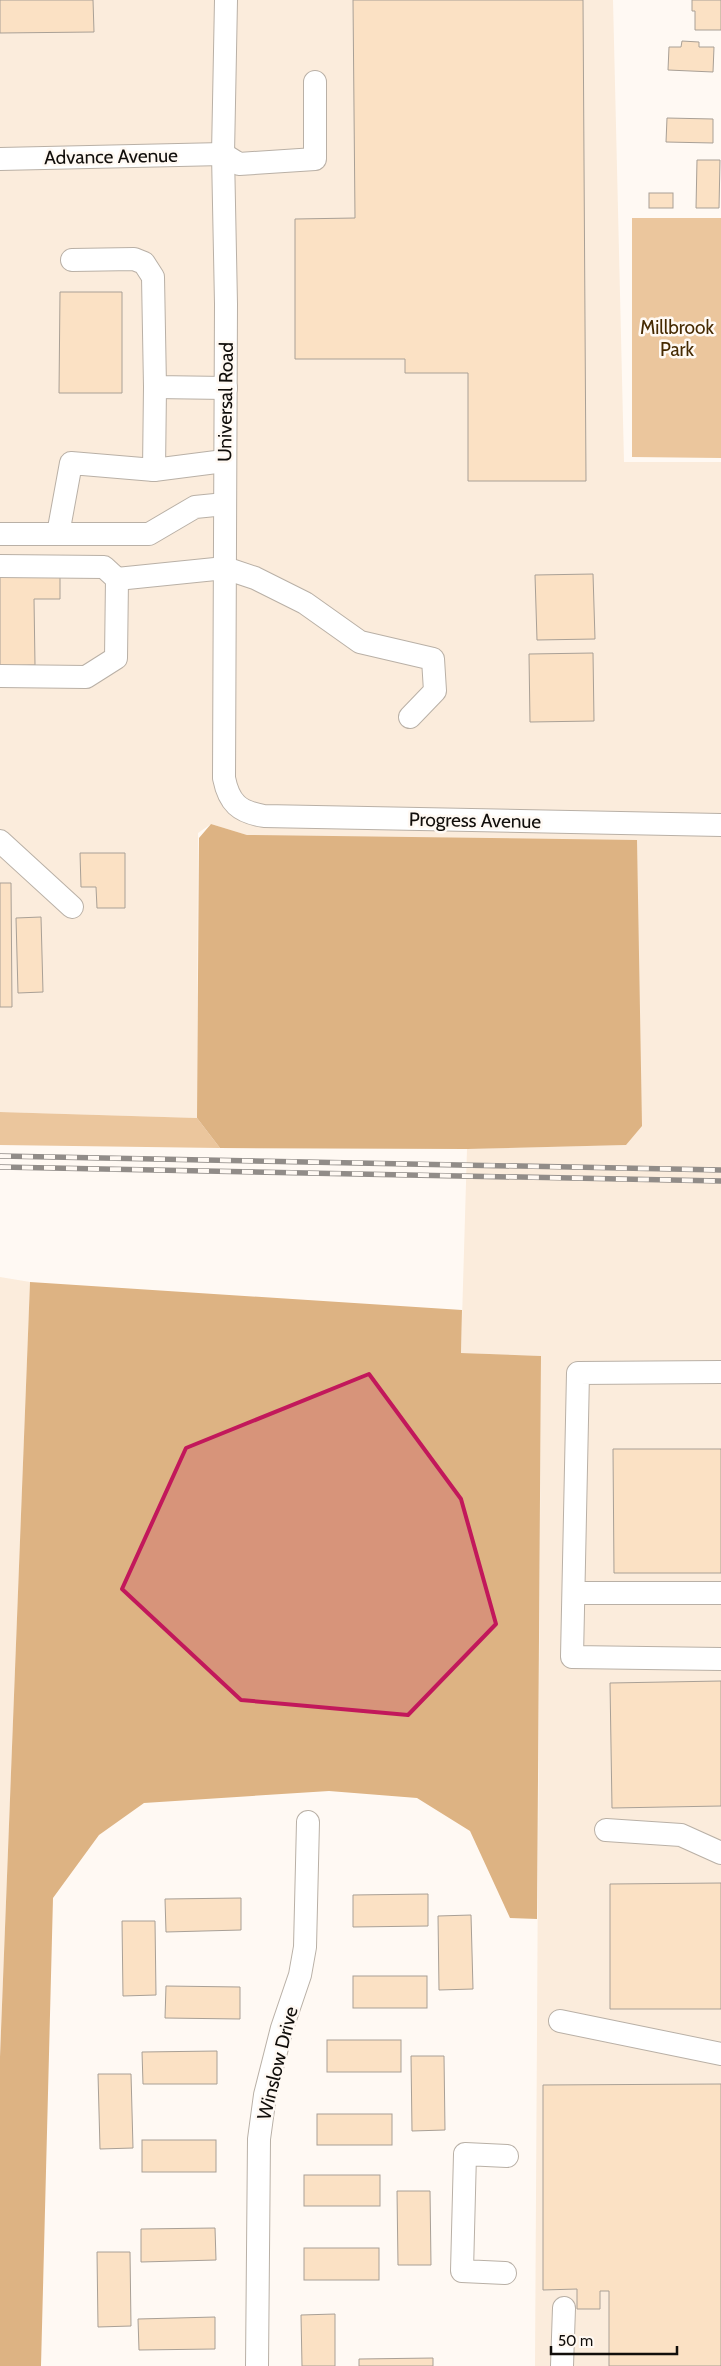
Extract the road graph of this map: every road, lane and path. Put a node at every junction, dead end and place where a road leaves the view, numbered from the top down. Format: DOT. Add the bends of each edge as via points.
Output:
graph roads {
  1 [pos="226,0"];
  2 [pos="315,82"];
  3 [pos="223,154"];
  4 [pos="0,158"];
  5 [pos="72,260"];
  6 [pos="155,387"];
  7 [pos="226,388"];
  8 [pos="224,461"];
  9 [pos="154,470"];
  10 [pos="225,504"];
  11 [pos="0,534"];
  12 [pos="58,534"];
  13 [pos="0,566"];
  14 [pos="225,568"];
  15 [pos="117,579"];
  16 [pos="0,676"];
  17 [pos="410,717"];
  18 [pos="233,802"];
  19 [pos="721,825"];
  20 [pos="0,841"];
  21 [pos="72,907"];
  22 [pos="721,1372"];
  23 [pos="574,1593"];
  24 [pos="721,1593"];
  25 [pos="721,1659"];
  26 [pos="308,1822"];
  27 [pos="606,1830"];
  28 [pos="721,1853"];
  29 [pos="560,2021"];
  30 [pos="721,2054"];
  31 [pos="507,2156"];
  32 [pos="505,2273"];
  33 [pos="564,2308"];
  34 [pos="257,2366"];
  35 [pos="562,2366"];
  1 -- 3 [label="street, Universal Road"];
  2 -- 3 [label="street" via="315,159 239,164"];
  3 -- 4 [label="street, Advance Avenue"];
  3 -- 7 [label="street, Universal Road"];
  5 -- 6 [label="street" via="134,259 144,263 153,277"];
  6 -- 7 [label="street"];
  6 -- 9 [label="street"];
  7 -- 8 [label="street, Universal Road"];
  8 -- 9 [label="street"];
  8 -- 10 [label="street, Universal Road"];
  9 -- 12 [label="street" via="71,463"];
  10 -- 12 [label="street" via="195,507 148,534"];
  10 -- 14 [label="street, Universal Road"];
  11 -- 12 [label="street"];
  13 -- 15 [label="street" via="104,567"];
  14 -- 15 [label="street"];
  14 -- 17 [label="street" via="256,578 305,603 360,642 433,659 435,691"];
  14 -- 18 [label="street, Universal Road" via="224,778"];
  15 -- 16 [label="street" via="116,658 86,677"];
  18 -- 19 [label="street, Progress Avenue" via="247,813 264,816"];
  20 -- 21 [label="street"];
  22 -- 23 [label="street" via="578,1373"];
  23 -- 24 [label="street"];
  23 -- 25 [label="street" via="572,1657"];
  26 -- 34 [label="street, Winslow Drive" via="305,1947 265,2095 259,2139"];
  27 -- 28 [label="street" via="681,1835"];
  29 -- 30 [label="street"];
  31 -- 32 [label="street" via="465,2154 462,2271"];
  33 -- 35 [label="street"];
}
